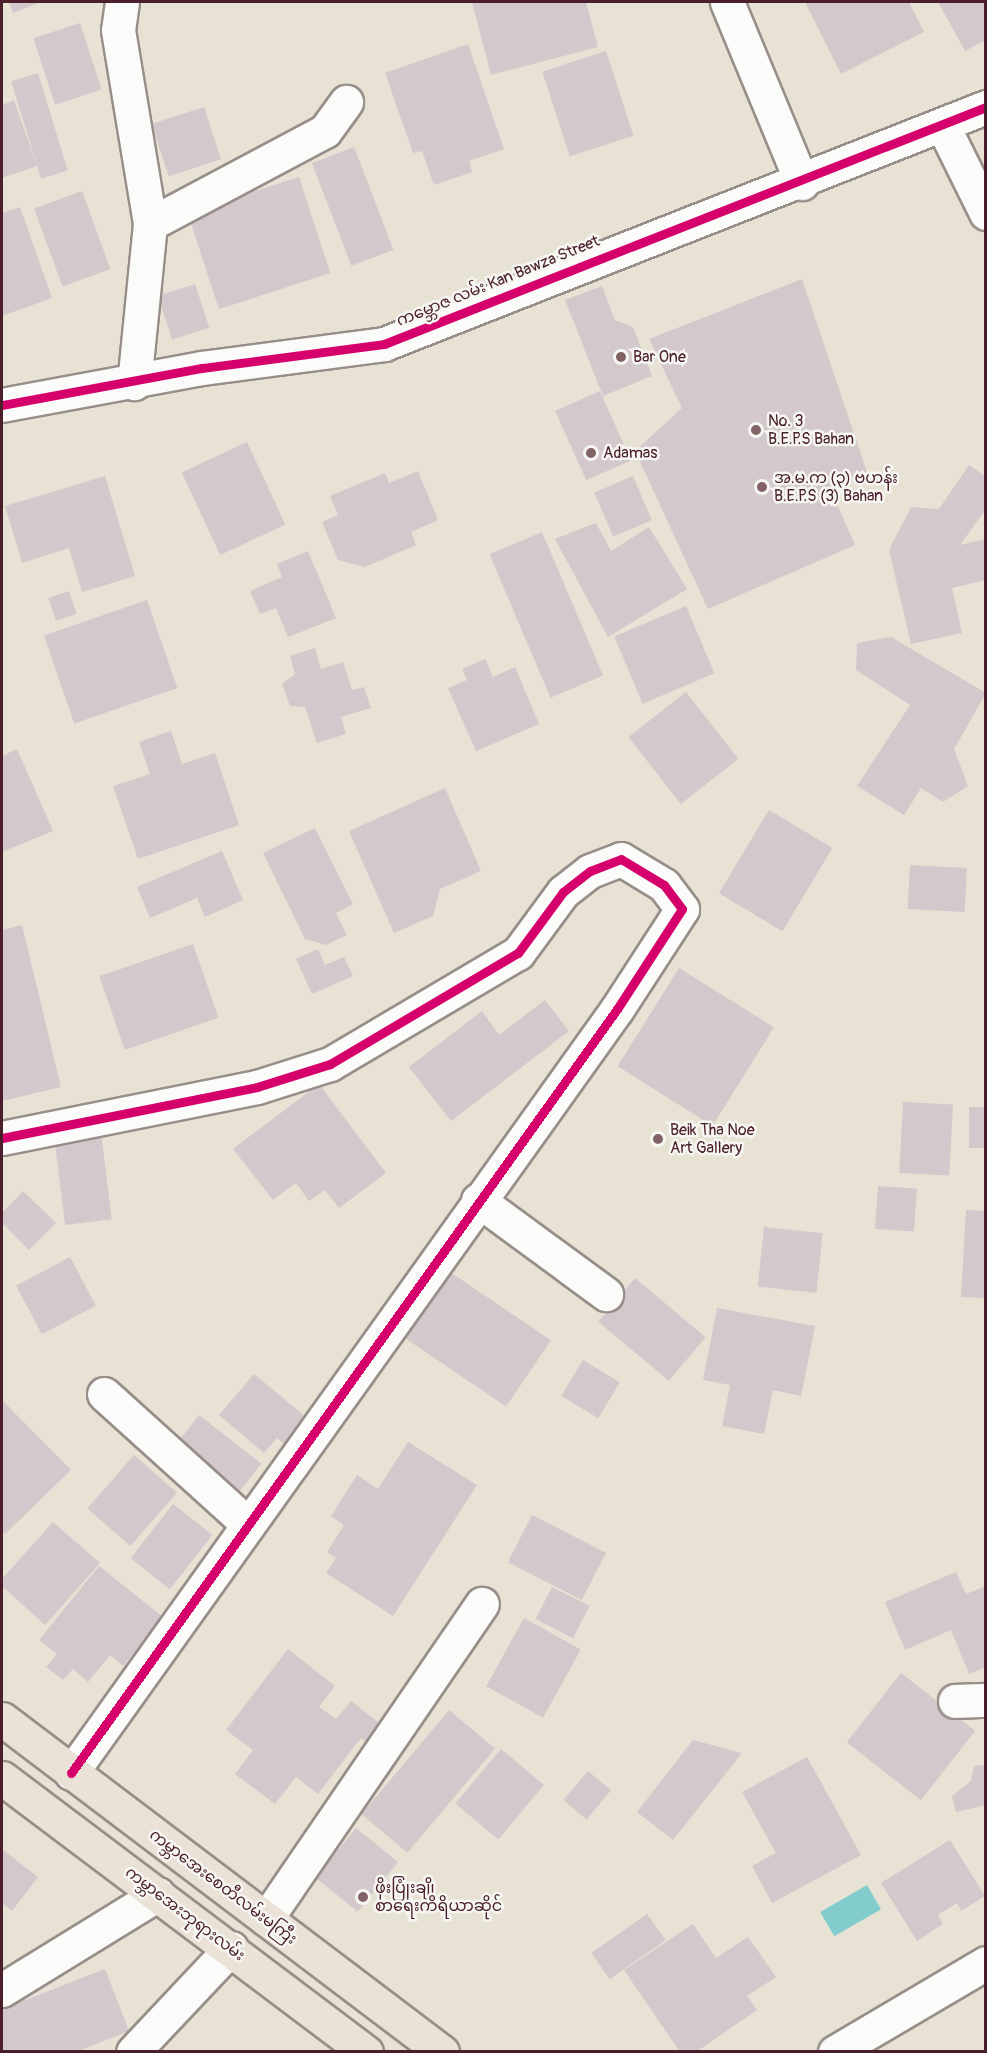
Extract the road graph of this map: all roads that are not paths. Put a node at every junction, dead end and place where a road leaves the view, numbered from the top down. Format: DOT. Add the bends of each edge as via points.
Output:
graph roads {
  1 [pos="122,2"];
  2 [pos="727,2"];
  3 [pos="346,102"];
  4 [pos="986,107"];
  5 [pos="943,126"];
  6 [pos="802,183"];
  7 [pos="986,213"];
  8 [pos="150,224"];
  9 [pos="134,383"];
  10 [pos="2,405"];
  11 [pos="2,1138"];
  12 [pos="478,1200"];
  13 [pos="606,1294"];
  14 [pos="104,1394"];
  15 [pos="247,1523"];
  16 [pos="482,1604"];
  17 [pos="2,1719"];
  18 [pos="71,1773"];
  19 [pos="2,1778"];
  20 [pos="158,1894"];
  21 [pos="266,1919"];
  22 [pos="231,1948"];
  23 [pos="986,1963"];
  24 [pos="2,1990"];
  25 [pos="425,2046"];
  26 [pos="133,2052"];
  27 [pos="366,2052"];
  28 [pos="835,2052"];
  1 -- 8 [label="street" via="118,30"];
  2 -- 6 [label="street"];
  3 -- 8 [label="street" via="325,131"];
  4 -- 5 [label="street, ကမ္ဘောဇ လမ်း Kan Bawza Street"];
  5 -- 6 [label="street, ကမ္ဘောဇ လမ်း Kan Bawza Street"];
  5 -- 7 [label="street"];
  6 -- 9 [label="street, ကမ္ဘောဇ လမ်း Kan Bawza Street" via="622,247 384,344"];
  8 -- 9 [label="street"];
  9 -- 10 [label="street, ကမ္ဘောဇ လမ်း Kan Bawza Street"];
  11 -- 12 [label="street" via="235,1092 330,1064 518,953 563,892 590,871 621,859 664,885 682,909"];
  12 -- 13 [label="street"];
  12 -- 15 [label="street"];
  14 -- 15 [label="street"];
  15 -- 18 [label="street"];
  16 -- 21 [label="street"];
  17 -- 18 [label="main road"];
  18 -- 21 [label="main road, ကမ္ဘာအေးစေတီလမ်းမကြီး"];
  19 -- 20 [label="main road, ကမ္ဘာအေးဘုရားလမ်း"];
  20 -- 22 [label="main road, ကမ္ဘာအေးဘုရားလမ်း"];
  20 -- 24 [label="street"];
  21 -- 25 [label="main road, ကမ္ဘာအေးစေတီလမ်းမကြီး" via="375,2001"];
  22 -- 26 [label="street"];
  22 -- 27 [label="main road, ကမ္ဘာအေးဘုရားလမ်း"];
  23 -- 28 [label="street"];
}
